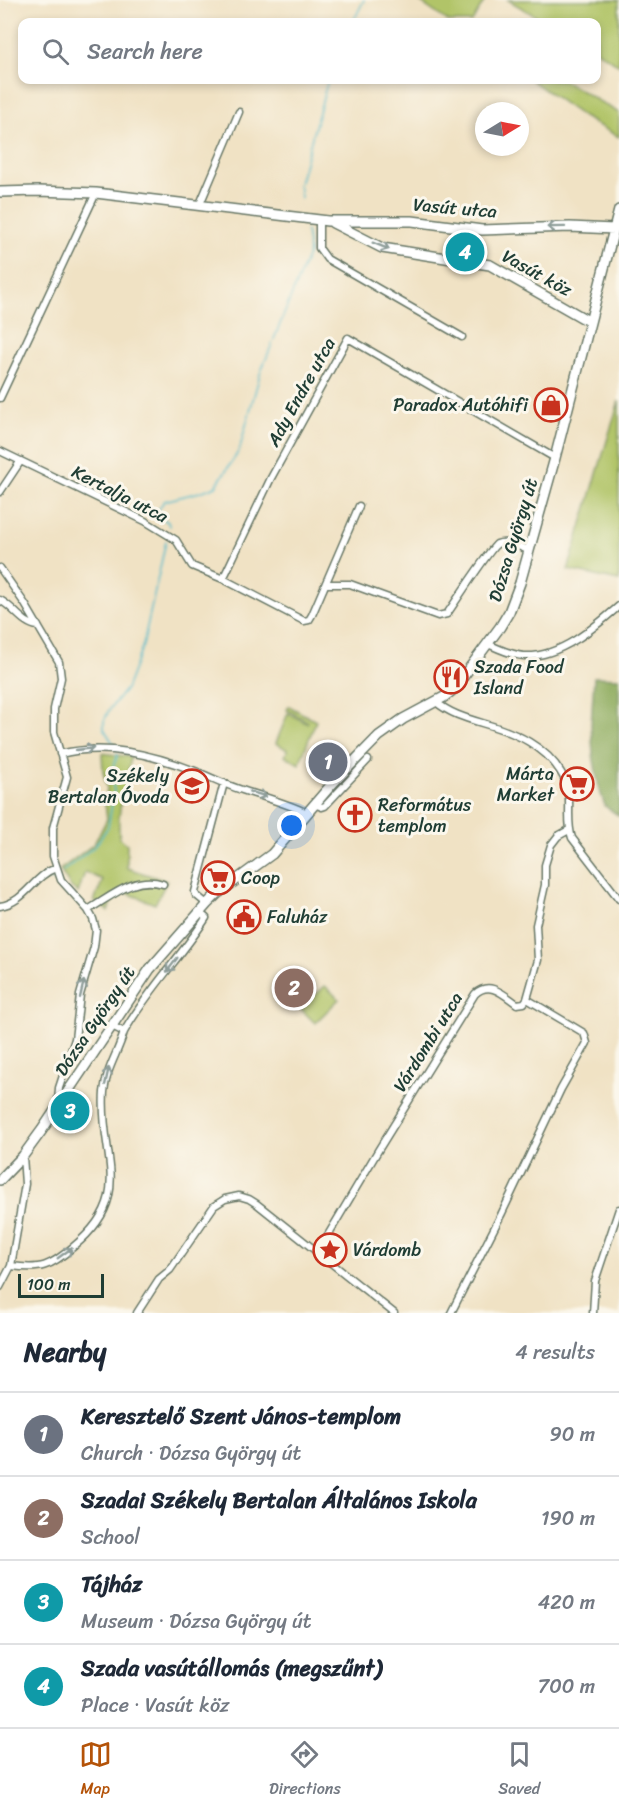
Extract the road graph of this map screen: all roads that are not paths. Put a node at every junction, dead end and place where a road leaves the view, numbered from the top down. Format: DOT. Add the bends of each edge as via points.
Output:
graph roads {
  1 [pos="239,112"];
  2 [pos="0,192"];
  3 [pos="96,193"];
  4 [pos="200,204"];
  5 [pos="619,210"];
  6 [pos="324,220"];
  7 [pos="366,222"];
  8 [pos="614,229"];
  9 [pos="363,238"];
  10 [pos="590,322"];
  11 [pos="462,337"];
  12 [pos="0,398"];
  13 [pos="0,451"];
  14 [pos="555,458"];
  15 [pos="20,462"];
  16 [pos="0,492"];
  17 [pos="359,506"];
  18 [pos="529,550"];
  19 [pos="0,568"];
  20 [pos="223,579"];
  21 [pos="326,584"];
  22 [pos="0,600"];
  23 [pos="619,606"];
  24 [pos="38,626"];
  25 [pos="488,644"];
  26 [pos="436,702"];
  27 [pos="60,754"];
  28 [pos="368,760"];
  29 [pos="224,783"];
  30 [pos="314,804"];
  31 [pos="307,813"];
  32 [pos="569,830"];
  33 [pos="56,868"];
  34 [pos="163,884"];
  35 [pos="619,899"];
  36 [pos="207,904"];
  37 [pos="0,906"];
  38 [pos="88,910"];
  39 [pos="200,912"];
  40 [pos="527,999"];
  41 [pos="112,1026"];
  42 [pos="124,1032"];
  43 [pos="58,1107"];
  44 [pos="22,1156"];
  45 [pos="0,1180"];
  46 [pos="619,1209"];
  47 [pos="318,1252"];
  48 [pos="11,1266"];
  49 [pos="0,1287"];
  50 [pos="137,1313"];
  51 [pos="394,1313"];
  52 [pos="451,1313"];
  53 [pos="593,1313"];
  1 -- 4 [label="street"];
  2 -- 3 [label="main road"];
  3 -- 4 [label="main road"];
  3 -- 12 [label="street"];
  4 -- 6 [label="main road"];
  5 -- 8 [label="main road, Dózsa György út"];
  6 -- 7 [label="main road, Vasút utca"];
  6 -- 9 [label="main road, Vasút köz"];
  6 -- 11 [label="street" via="319,248 327,259"];
  8 -- 7 [label="main road, Vasút utca, one-way" via="482,230 412,221"];
  7 -- 9 [label="street"];
  8 -- 10 [label="main road, Dózsa György út"];
  9 -- 10 [label="main road, Vasút köz, one-way" via="394,251 490,265"];
  10 -- 14 [label="main road, Dózsa György út"];
  13 -- 15 [label="street, Kertalja utca"];
  14 -- 18 [label="main road, Dózsa György út"];
  14 -- 20 [label="street, Ady Endre utca" via="348,338 271,478"];
  15 -- 16 [label="street"];
  15 -- 20 [label="street, Kertalja utca" via="145,522 176,540 192,566"];
  17 -- 21 [label="street, Kertalja utca"];
  18 -- 21 [label="street" via="504,543 496,545 443,616 350,584"];
  18 -- 25 [label="main road, Dózsa György út" via="508,612"];
  19 -- 24 [label="street"];
  20 -- 21 [label="street, Kertalja utca" via="304,621 312,615"];
  22 -- 24 [label="street" via="28,624"];
  23 -- 25 [label="street" via="570,642 543,654 514,655"];
  24 -- 27 [label="street" via="61,666 53,720"];
  25 -- 26 [label="main road, Dózsa György út" via="454,688"];
  26 -- 30 [label="main road, Dózsa György út" via="380,736"];
  26 -- 32 [label="street" via="446,711 519,735 552,761 567,786"];
  27 -- 29 [label="street, one-way" via="111,749 142,755"];
  27 -- 33 [label="street" via="67,777 52,838"];
  28 -- 30 [label="street, Dózsa György út" via="325,806"];
  29 -- 31 [label="street, one-way"];
  29 -- 36 [label="street" via="195,894"];
  30 -- 31 [label="main road, Dózsa György út"];
  31 -- 36 [label="main road, Dózsa György út" via="272,854"];
  32 -- 35 [label="street" via="579,849"];
  32 -- 40 [label="street" via="551,845 545,865 536,925 538,960"];
  33 -- 37 [label="street" via="46,872 15,902"];
  33 -- 38 [label="street" via="65,886"];
  34 -- 38 [label="street" via="150,881 125,887"];
  36 -- 39 [label="main road, Dózsa György út"];
  43 -- 38 [label="street, one-way" via="59,1088 75,1039 82,988 96,936"];
  39 -- 41 [label="main road, Dózsa György út" via="150,969"];
  39 -- 42 [label="street, Dózsa György út, one-way" via="206,918"];
  40 -- 47 [label="street, Várdombi utca" via="517,1004 489,987 475,994"];
  40 -- 52 [label="street" via="584,1033 587,1043"];
  41 -- 42 [label="street"];
  41 -- 43 [label="main road, Dózsa György út"];
  48 -- 42 [label="street, one-way" via="45,1266 86,1236 105,1212 111,1180 104,1092 108,1069"];
  43 -- 44 [label="main road, Dózsa György út"];
  44 -- 45 [label="main road, Dózsa György út"];
  44 -- 48 [label="street" via="26,1184"];
  46 -- 53 [label="street" via="595,1281"];
  47 -- 50 [label="street" via="249,1199 225,1199 209,1212"];
  47 -- 51 [label="street"];
  48 -- 49 [label="street"];
}
